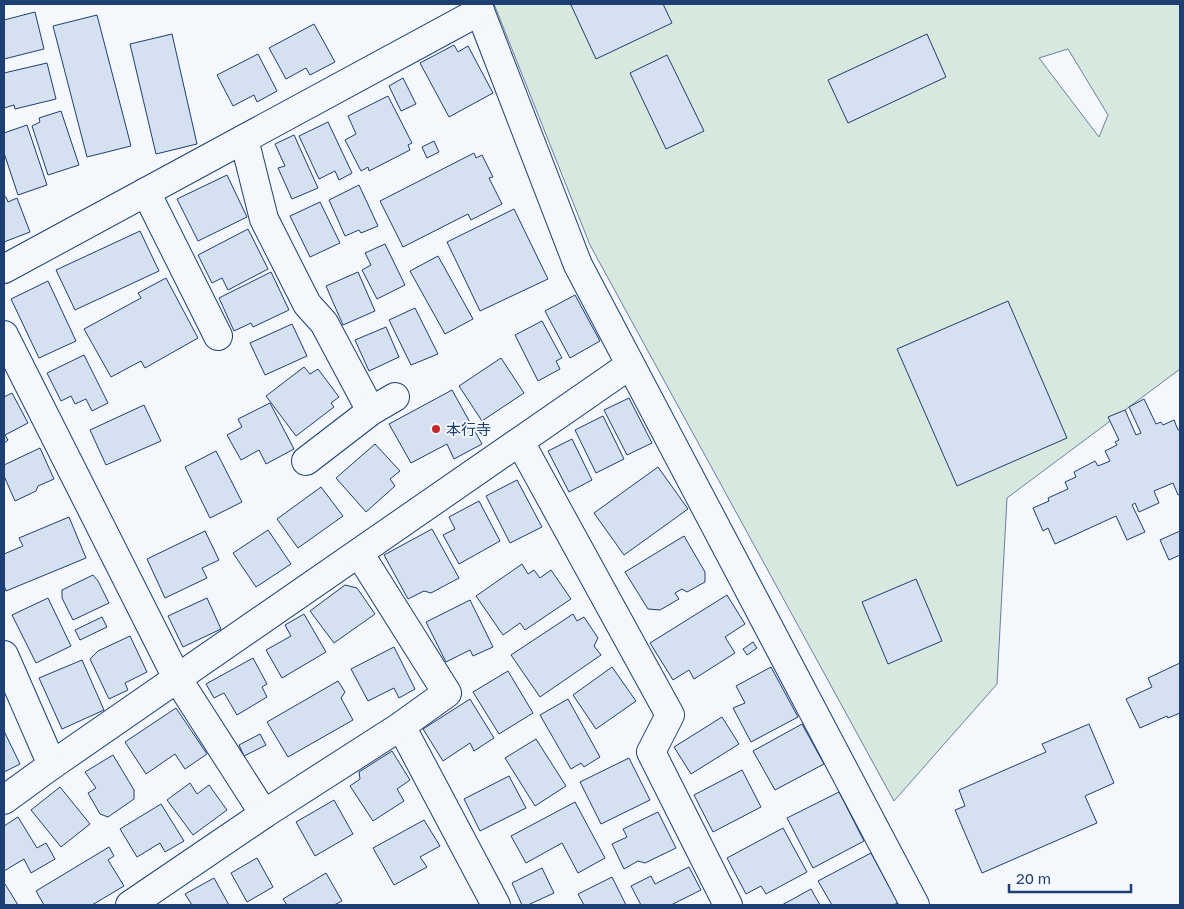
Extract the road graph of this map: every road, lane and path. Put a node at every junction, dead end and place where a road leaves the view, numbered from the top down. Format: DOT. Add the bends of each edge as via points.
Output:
graph roads {
  1 [pos="478,8"];
  2 [pos="244,139"];
  3 [pos="146,192"];
  4 [pos="4,269"];
  5 [pos="4,335"];
  6 [pos="218,336"];
  7 [pos="630,365"];
  8 [pos="395,397"];
  9 [pos="371,411"];
  10 [pos="520,442"];
  11 [pos="306,460"];
  12 [pos="359,554"];
  13 [pos="4,655"];
  14 [pos="177,678"];
  15 [pos="401,726"];
  16 [pos="52,765"];
  17 [pos="4,800"];
  18 [pos="264,814"];
  19 [pos="130,905"];
  20 [pos="496,905"];
  21 [pos="728,905"];
  22 [pos="915,905"];
  1 -- 2 [label="street"];
  1 -- 7 [label="street" via="578,265"];
  2 -- 3 [label="street"];
  2 -- 9 [label="street" via="264,219 307,304 324,323"];
  3 -- 4 [label="street"];
  3 -- 6 [label="street"];
  5 -- 14 [label="street"];
  7 -- 10 [label="street"];
  7 -- 22 [label="street"];
  8 -- 9 [label="street"];
  9 -- 11 [label="street"];
  10 -- 12 [label="street"];
  10 -- 21 [label="street" via="670,716 651,752"];
  12 -- 14 [label="street"];
  12 -- 15 [label="street" via="447,693"];
  13 -- 16 [label="street"];
  14 -- 16 [label="street"];
  14 -- 18 [label="street"];
  15 -- 18 [label="street"];
  15 -- 20 [label="street"];
  16 -- 17 [label="street"];
  18 -- 19 [label="street"];
}
